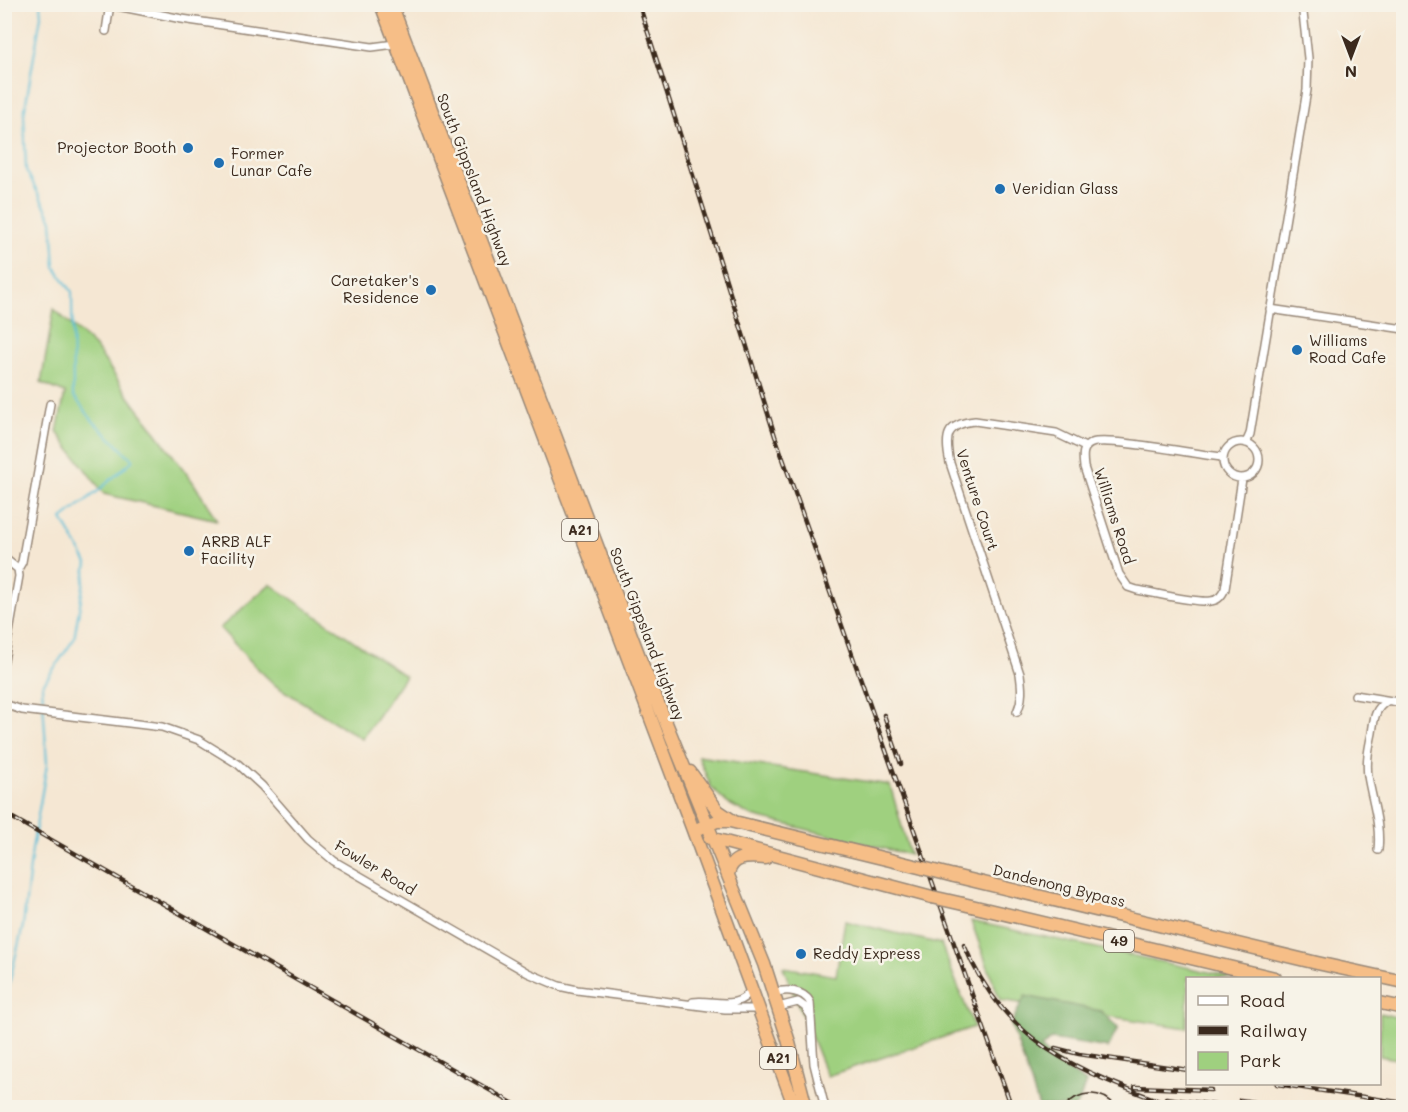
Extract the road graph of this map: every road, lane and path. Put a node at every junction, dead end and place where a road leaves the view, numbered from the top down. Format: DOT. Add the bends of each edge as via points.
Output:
graph roads {
  1 [pos="381,4"];
  2 [pos="391,4"];
  3 [pos="1302,4"];
  4 [pos="109,5"];
  5 [pos="106,31"];
  6 [pos="401,39"];
  7 [pos="1270,309"];
  8 [pos="1404,329"];
  9 [pos="50,404"];
  10 [pos="1246,443"];
  11 [pos="1085,447"];
  12 [pos="1223,458"];
  13 [pos="1242,479"];
  14 [pos="4,558"];
  15 [pos="18,569"];
  16 [pos="4,661"];
  17 [pos="635,661"];
  18 [pos="1355,695"];
  19 [pos="1387,701"];
  20 [pos="1404,703"];
  21 [pos="4,704"];
  22 [pos="1017,712"];
  23 [pos="675,748"];
  24 [pos="736,822"];
  25 [pos="708,825"];
  26 [pos="694,832"];
  27 [pos="713,839"];
  28 [pos="1378,850"];
  29 [pos="798,860"];
  30 [pos="730,878"];
  31 [pos="1271,977"];
  32 [pos="1404,982"];
  33 [pos="752,986"];
  34 [pos="774,993"];
  35 [pos="1381,1003"];
  36 [pos="684,1004"];
  37 [pos="778,1007"];
  38 [pos="1404,1008"];
  39 [pos="760,1009"];
  40 [pos="811,1018"];
  41 [pos="795,1107"];
  42 [pos="806,1107"];
  43 [pos="825,1107"];
  1 -- 6 [label="highway, South Gippsland Highway / A21"];
  2 -- 6 [label="highway, South Gippsland Highway / A21"];
  3 -- 7 [label="street" via="1307,90"];
  4 -- 5 [label="street"];
  4 -- 6 [label="street" via="182,20 372,47"];
  6 -- 17 [label="highway, South Gippsland Highway / A21"];
  7 -- 8 [label="street"];
  7 -- 10 [label="street"];
  9 -- 15 [label="street"];
  10 -- 12 [label="street" via="1234,443"];
  10 -- 13 [label="street" via="1256,451 1259,463 1253,474"];
  11 -- 12 [label="street" via="1093,442 1113,442"];
  11 -- 13 [label="street, Williams Road" via="1084,467 1119,574 1137,590 1212,601 1221,596"];
  11 -- 22 [label="street, Venture Court" via="1056,434 975,421 954,426 948,435 950,463 1020,674 1023,689"];
  12 -- 13 [label="street" via="1226,471"];
  14 -- 15 [label="street"];
  15 -- 16 [label="street"];
  17 -- 23 [label="highway, South Gippsland Highway / A21"];
  17 -- 26 [label="highway, South Gippsland Highway / A21"];
  18 -- 19 [label="street"];
  19 -- 20 [label="street"];
  19 -- 28 [label="street" via="1375,713 1367,760 1380,837"];
  21 -- 36 [label="street, Fowler Road" via="181,732 230,758 253,777 302,833 334,861 528,973 568,988"];
  23 -- 24 [label="highway, 49" via="718,811"];
  23 -- 25 [label="highway, South Gippsland Highway / A21"];
  24 -- 25 [label="highway, Dandenong Bypass / 49"];
  24 -- 32 [label="highway, Dandenong Bypass / 49, bridge"];
  25 -- 26 [label="highway, 49"];
  25 -- 27 [label="highway, South Gippsland Highway / A21"];
  26 -- 27 [label="highway, 49"];
  26 -- 33 [label="highway, South Gippsland Highway / A21"];
  27 -- 29 [label="highway, 49"];
  27 -- 30 [label="highway, South Gippsland Highway / A21"];
  29 -- 30 [label="highway, 49" via="739,858 732,863"];
  29 -- 31 [label="highway, 49, bridge" via="932,897"];
  30 -- 34 [label="highway, South Gippsland Highway / A21"];
  33 -- 36 [label="street" via="737,1002"];
  33 -- 39 [label="highway, South Gippsland Highway / A21"];
  34 -- 37 [label="highway, South Gippsland Highway / A21"];
  34 -- 39 [label="highway"];
  34 -- 40 [label="street" via="786,990 804,994 810,1002"];
  35 -- 38 [label="highway"];
  36 -- 39 [label="street, Fowler Road"];
  37 -- 39 [label="highway"];
  37 -- 40 [label="street" via="798,1002"];
  37 -- 42 [label="highway, South Gippsland Highway / A21"];
  39 -- 41 [label="highway, South Gippsland Highway / A21"];
  40 -- 43 [label="street" via="814,1064"];
}
